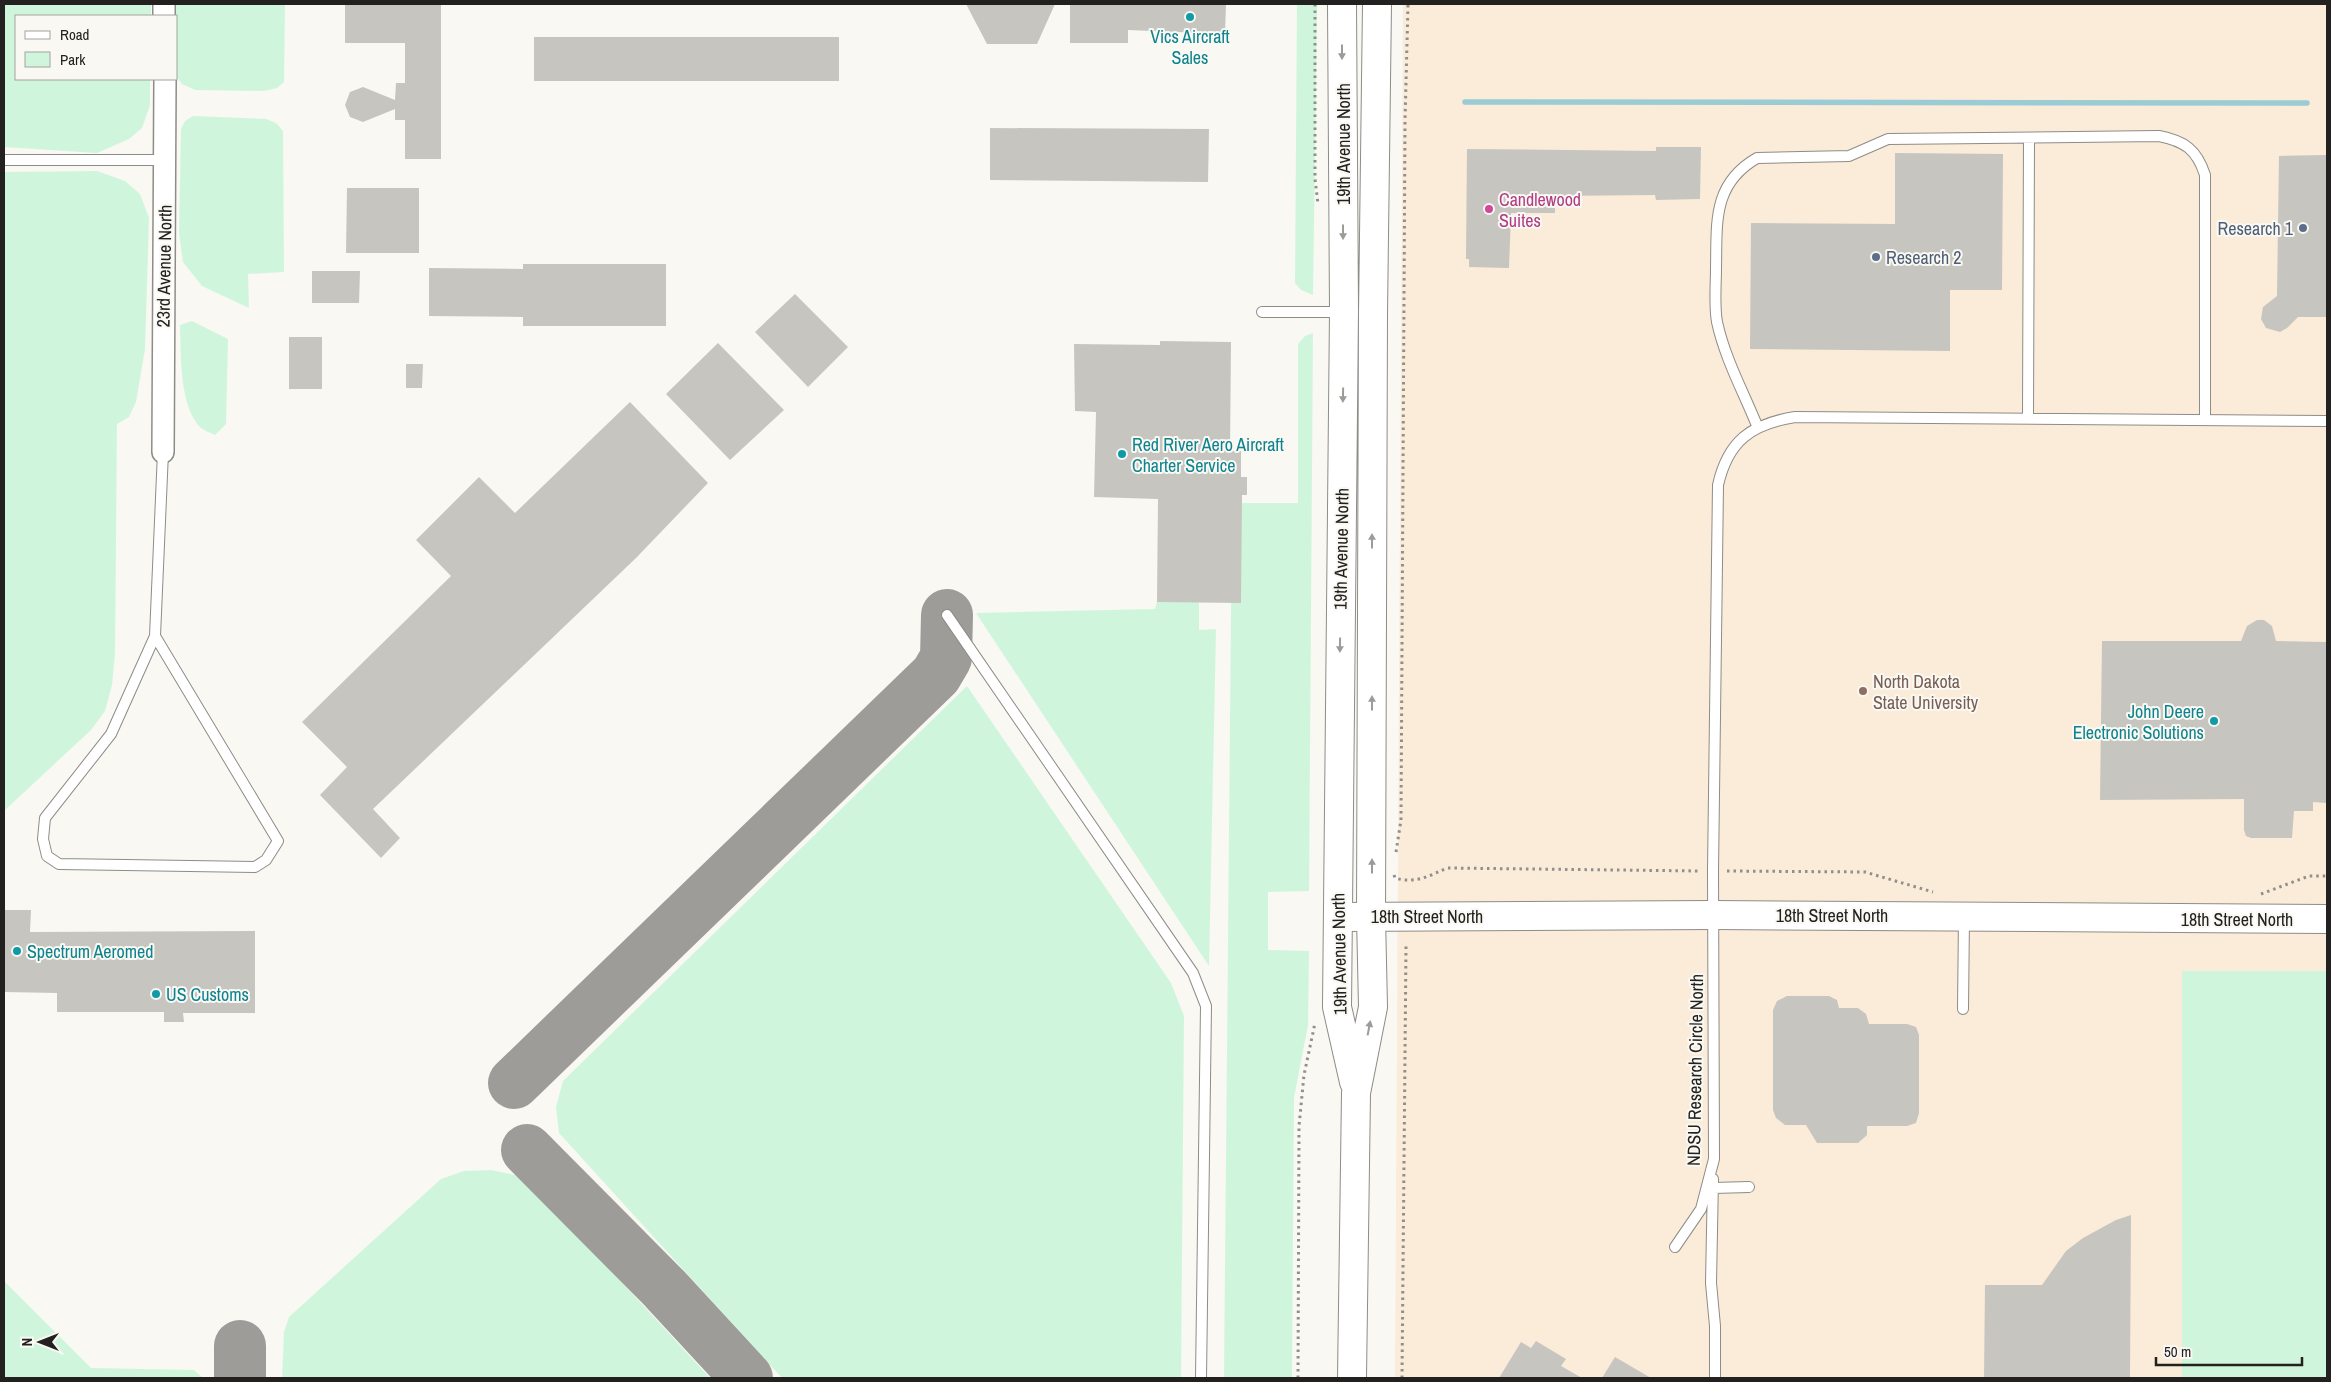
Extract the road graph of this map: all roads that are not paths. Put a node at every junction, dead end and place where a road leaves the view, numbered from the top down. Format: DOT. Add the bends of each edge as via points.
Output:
graph roads {
  1 [pos="1342,4"];
  2 [pos="1377,4"];
  3 [pos="165,80"];
  4 [pos="2029,138"];
  5 [pos="4,160"];
  6 [pos="165,160"];
  7 [pos="1262,312"];
  8 [pos="1344,312"];
  9 [pos="2028,418"];
  10 [pos="2205,420"];
  11 [pos="2327,421"];
  12 [pos="1758,428"];
  13 [pos="163,452"];
  14 [pos="947,615"];
  15 [pos="155,636"];
  16 [pos="1713,915"];
  17 [pos="1964,916"];
  18 [pos="1338,917"];
  19 [pos="1372,917"];
  20 [pos="2327,920"];
  21 [pos="1963,1008"];
  22 [pos="1356,1093"];
  23 [pos="1714,1159"];
  24 [pos="1749,1187"];
  25 [pos="1713,1188"];
  26 [pos="1675,1246"];
  27 [pos="1201,1378"];
  28 [pos="1352,1378"];
  29 [pos="1714,1378"];
  1 -- 8 [label="main road, 19th Avenue North, one-way"];
  19 -- 2 [label="main road, 19th Avenue North, one-way"];
  3 -- 6 [label="street, 23rd Avenue North"];
  4 -- 9 [label="lane"];
  4 -- 10 [label="lane" via="2159,136 2176,139 2200,159 2205,175"];
  4 -- 12 [label="lane" via="1888,139 1849,156 1757,158 1744,165 1729,182 1721,198 1717,218 1717,320 1727,356"];
  5 -- 6 [label="lane"];
  6 -- 13 [label="street, 23rd Avenue North"];
  7 -- 8 [label="lane"];
  8 -- 18 [label="main road, 19th Avenue North, one-way"];
  9 -- 10 [label="lane, NDSU Research Circle North"];
  9 -- 12 [label="lane, NDSU Research Circle North" via="1795,417 1775,420"];
  10 -- 11 [label="lane, NDSU Research Circle North"];
  12 -- 16 [label="lane, NDSU Research Circle North" via="1731,449 1718,485"];
  13 -- 15 [label="lane"];
  14 -- 27 [label="lane" via="1193,973 1206,1006"];
  15 -- 15 [label="lane" via="111,734 45,818 43,839 47,856 59,864 254,867 266,860 278,841"];
  16 -- 17 [label="main road, 18th Street North"];
  16 -- 19 [label="main road, 18th Street North"];
  16 -- 23 [label="lane, NDSU Research Circle North"];
  17 -- 20 [label="main road, 18th Street North"];
  17 -- 21 [label="lane"];
  18 -- 19 [label="main road, 18th Street North"];
  18 -- 22 [label="main road, 19th Avenue North" via="1337,1007"];
  22 -- 19 [label="main road, 19th Avenue North, one-way" via="1373,1007"];
  22 -- 28 [label="main road, 19th Avenue North"];
  23 -- 25 [label="lane"];
  23 -- 26 [label="lane, NDSU Research Circle North" via="1701,1209"];
  24 -- 25 [label="lane"];
  25 -- 29 [label="lane"];
}
